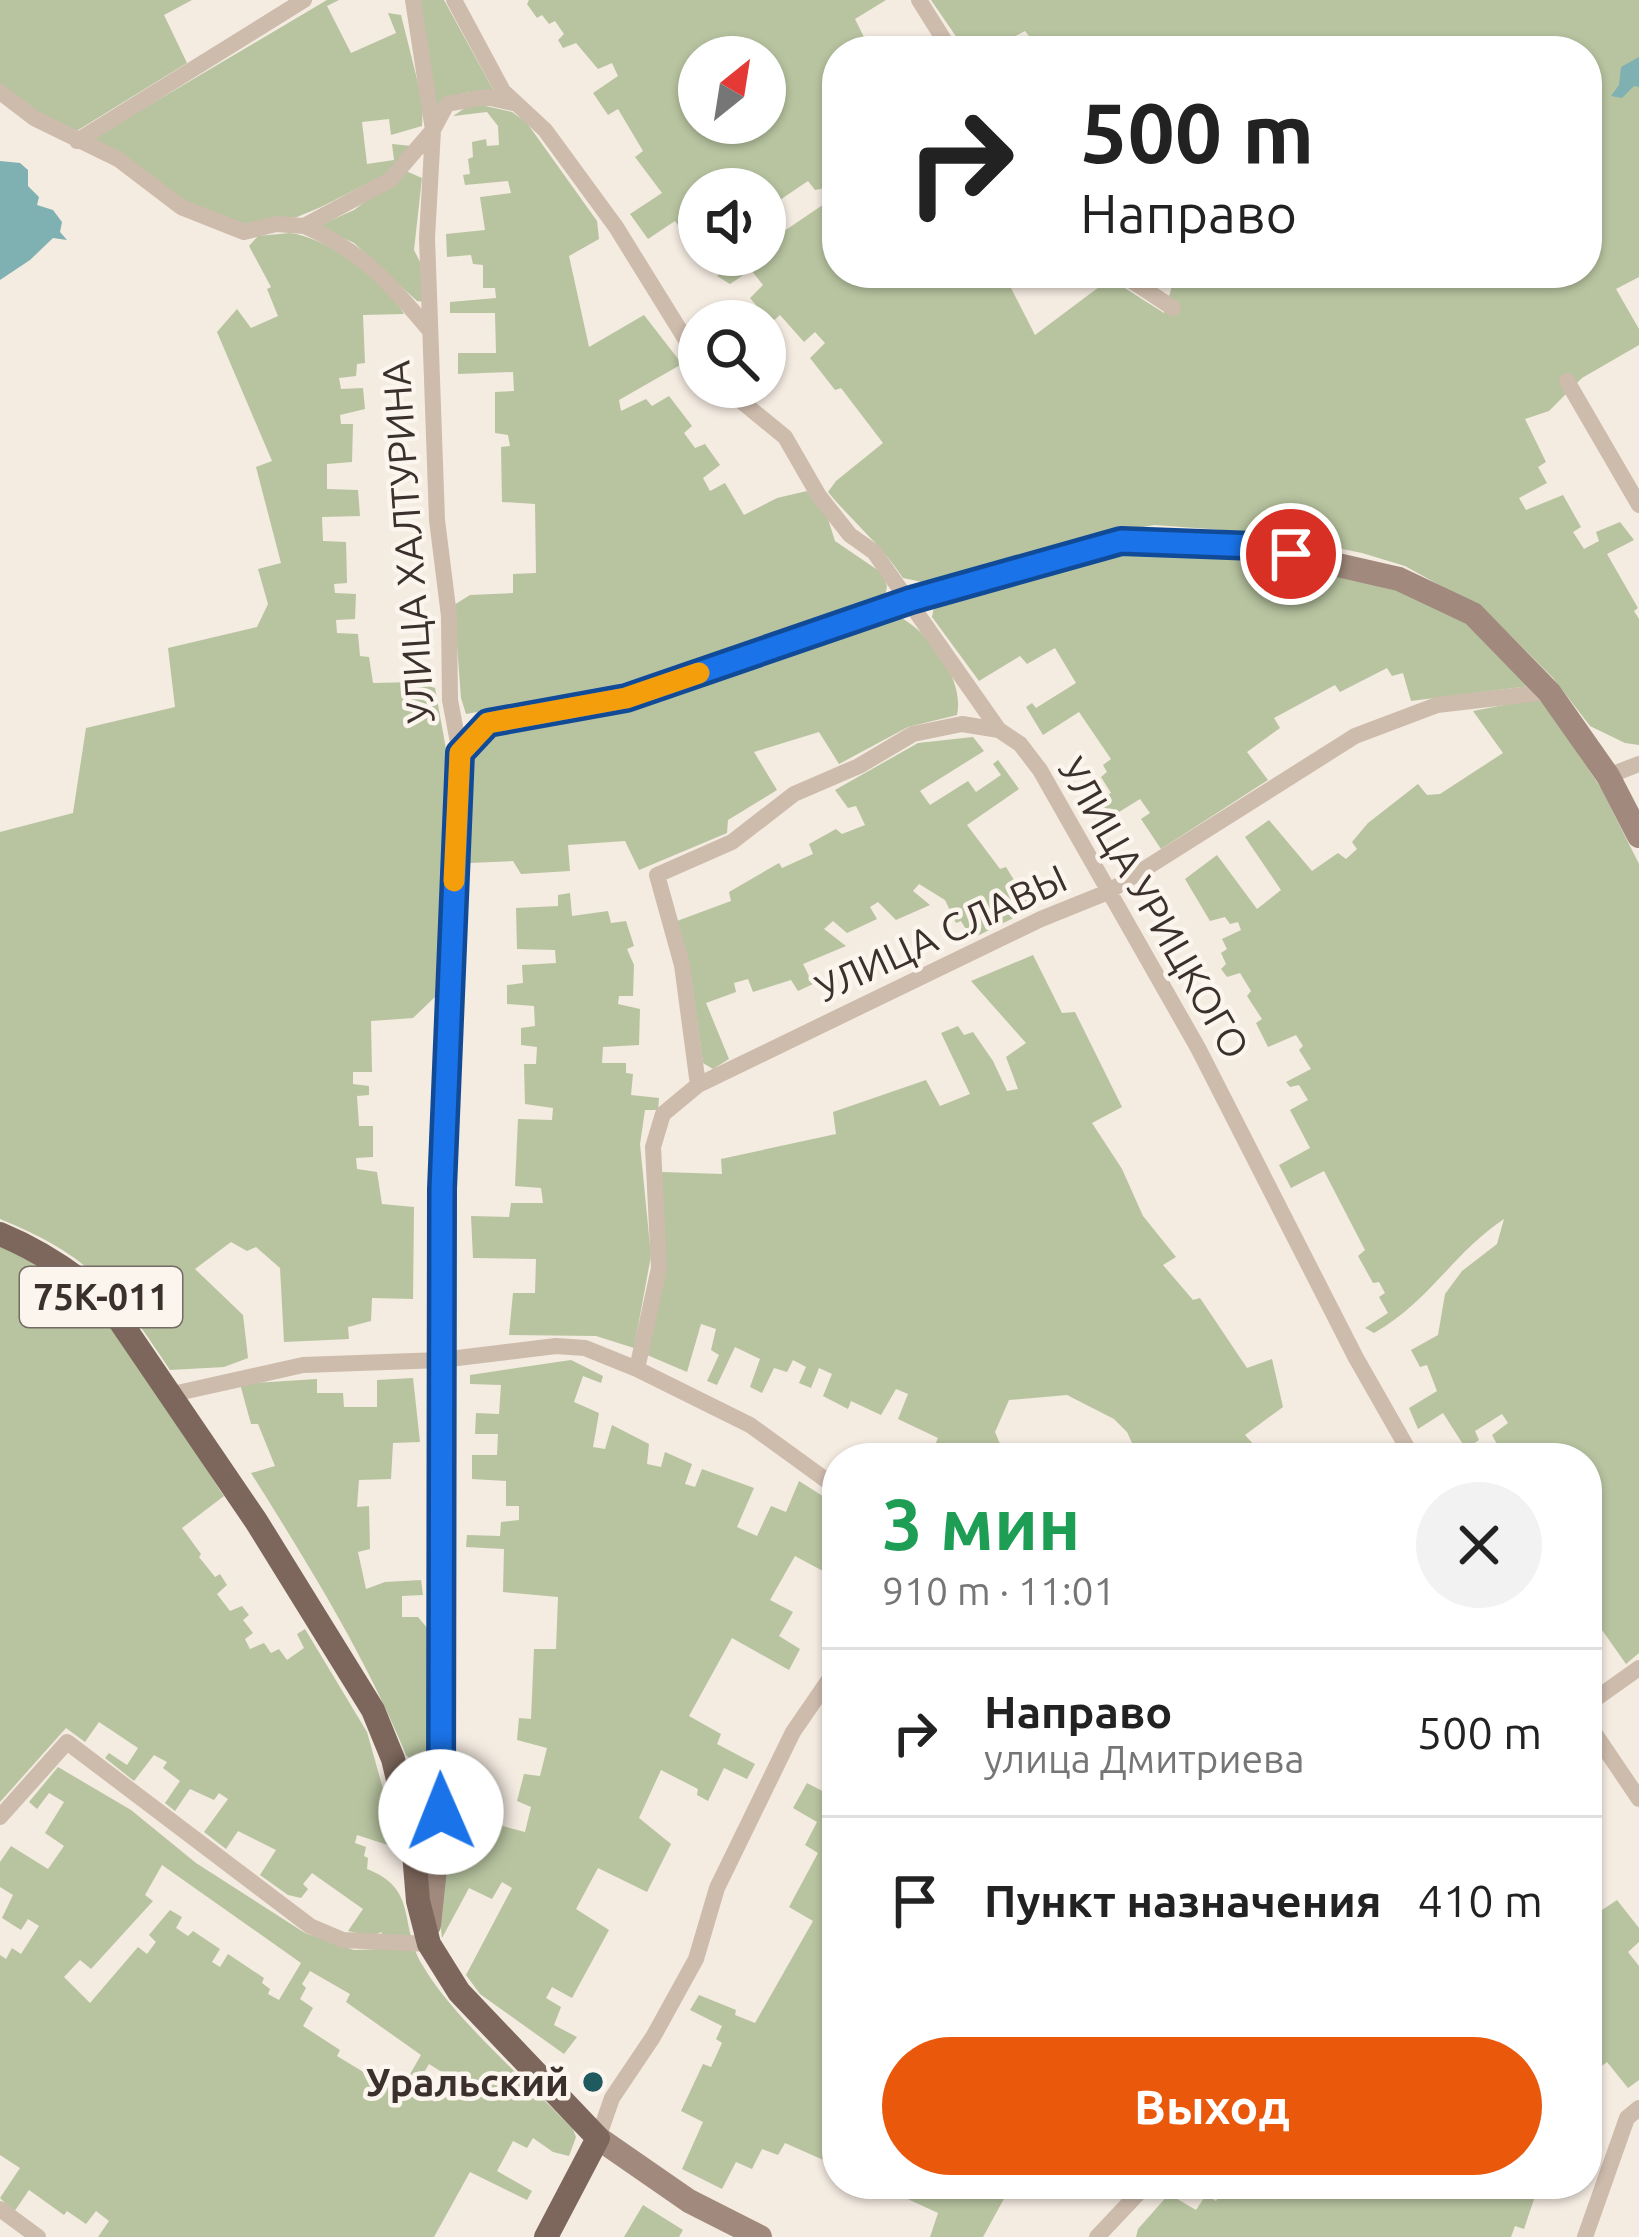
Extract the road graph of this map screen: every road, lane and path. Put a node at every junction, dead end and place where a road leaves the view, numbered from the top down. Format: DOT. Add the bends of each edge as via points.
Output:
graph roads {
  1 [pos="304,0"];
  2 [pos="413,0"];
  3 [pos="454,0"];
  4 [pos="919,0"];
  5 [pos="942,36"];
  6 [pos="0,92"];
  7 [pos="513,103"];
  8 [pos="434,130"];
  9 [pos="77,141"];
  10 [pos="304,226"];
  11 [pos="1143,288"];
  12 [pos="1173,308"];
  13 [pos="678,327"];
  14 [pos="431,332"];
  15 [pos="1567,381"];
  16 [pos="750,408"];
  17 [pos="1639,505"];
  18 [pos="911,600"];
  19 [pos="1549,692"];
  20 [pos="999,730"];
  21 [pos="460,753"];
  22 [pos="1639,764"];
  23 [pos="1608,776"];
  24 [pos="1639,836"];
  25 [pos="1108,892"];
  26 [pos="698,1085"];
  27 [pos="0,1234"];
  28 [pos="441,1360"];
  29 [pos="637,1369"];
  30 [pos="173,1394"];
  31 [pos="1404,1443"];
  32 [pos="822,1477"];
  33 [pos="1639,1668"];
  34 [pos="822,1690"];
  35 [pos="1602,1694"];
  36 [pos="1602,1744"];
  37 [pos="441,1766"];
  38 [pos="400,1786"];
  39 [pos="1639,1799"];
  40 [pos="0,1817"];
  41 [pos="429,1944"];
  42 [pos="1639,2108"];
  43 [pos="598,2138"];
  44 [pos="1602,2189"];
  45 [pos="1133,2199"];
  46 [pos="1598,2199"];
  47 [pos="0,2209"];
  48 [pos="38,2237"];
  49 [pos="546,2237"];
  50 [pos="760,2237"];
  51 [pos="1097,2237"];
  52 [pos="1585,2237"];
  1 -- 9 [label="street"];
  2 -- 8 [label="street, УЛИЦА ХАЛТУРИНА"];
  3 -- 7 [label="street"];
  4 -- 5 [label="street"];
  6 -- 9 [label="street"];
  7 -- 8 [label="street" via="486,97 448,104"];
  7 -- 13 [label="street" via="545,130"];
  8 -- 10 [label="street" via="390,180"];
  8 -- 14 [label="street, УЛИЦА ХАЛТУРИНА"];
  9 -- 10 [label="street" via="118,159 182,207 244,232"];
  10 -- 14 [label="street" via="341,242 388,280"];
  11 -- 12 [label="street"];
  14 -- 21 [label="street, УЛИЦА ХАЛТУРИНА" via="437,520"];
  15 -- 17 [label="street"];
  16 -- 18 [label="street, УЛИЦА УРИЦКОГО" via="784,436 829,509"];
  18 -- 19 [label="street" via="1121,541 1255,546 1399,579 1473,614"];
  18 -- 20 [label="street, УЛИЦА УРИЦКОГО"];
  18 -- 21 [label="street" via="626,698 488,723"];
  19 -- 23 [label="street"];
  19 -- 25 [label="street, УЛИЦА СЛАВЫ" via="1437,705 1355,736"];
  20 -- 25 [label="street, УЛИЦА УРИЦКОГО" via="1040,770"];
  20 -- 26 [label="street" via="962,724 913,734 794,794 732,842 657,875 682,965"];
  21 -- 28 [label="street, УЛИЦА ХАЛТУРИНА"];
  22 -- 23 [label="street"];
  23 -- 24 [label="street"];
  25 -- 26 [label="street, УЛИЦА СЛАВЫ"];
  25 -- 31 [label="street, УЛИЦА УРИЦКОГО"];
  26 -- 29 [label="street, УЛИЦА СЛАВЫ" via="663,1114 652,1147 659,1268"];
  27 -- 30 [label="main road, 75К-011" via="77,1275"];
  28 -- 29 [label="street" via="570,1347"];
  28 -- 30 [label="street" via="303,1365"];
  28 -- 37 [label="street, УЛИЦА ХАЛТУРИНА"];
  29 -- 32 [label="street" via="750,1425"];
  30 -- 38 [label="main road, 75К-011" via="373,1710"];
  33 -- 35 [label="street"];
  34 -- 43 [label="street" via="717,1888 696,1959 611,2098"];
  36 -- 39 [label="street"];
  37 -- 38 [label="street"];
  37 -- 41 [label="street, УЛИЦА ХАЛТУРИНА"];
  38 -- 41 [label="main road, 75К-011"];
  40 -- 41 [label="street" via="67,1742 310,1927 344,1940"];
  41 -- 43 [label="main road, 75К-011" via="459,1992"];
  42 -- 44 [label="street" via="1627,2118"];
  43 -- 49 [label="main road"];
  43 -- 50 [label="street" via="688,2201"];
  45 -- 51 [label="street"];
  46 -- 52 [label="street"];
  47 -- 48 [label="street"];
}
